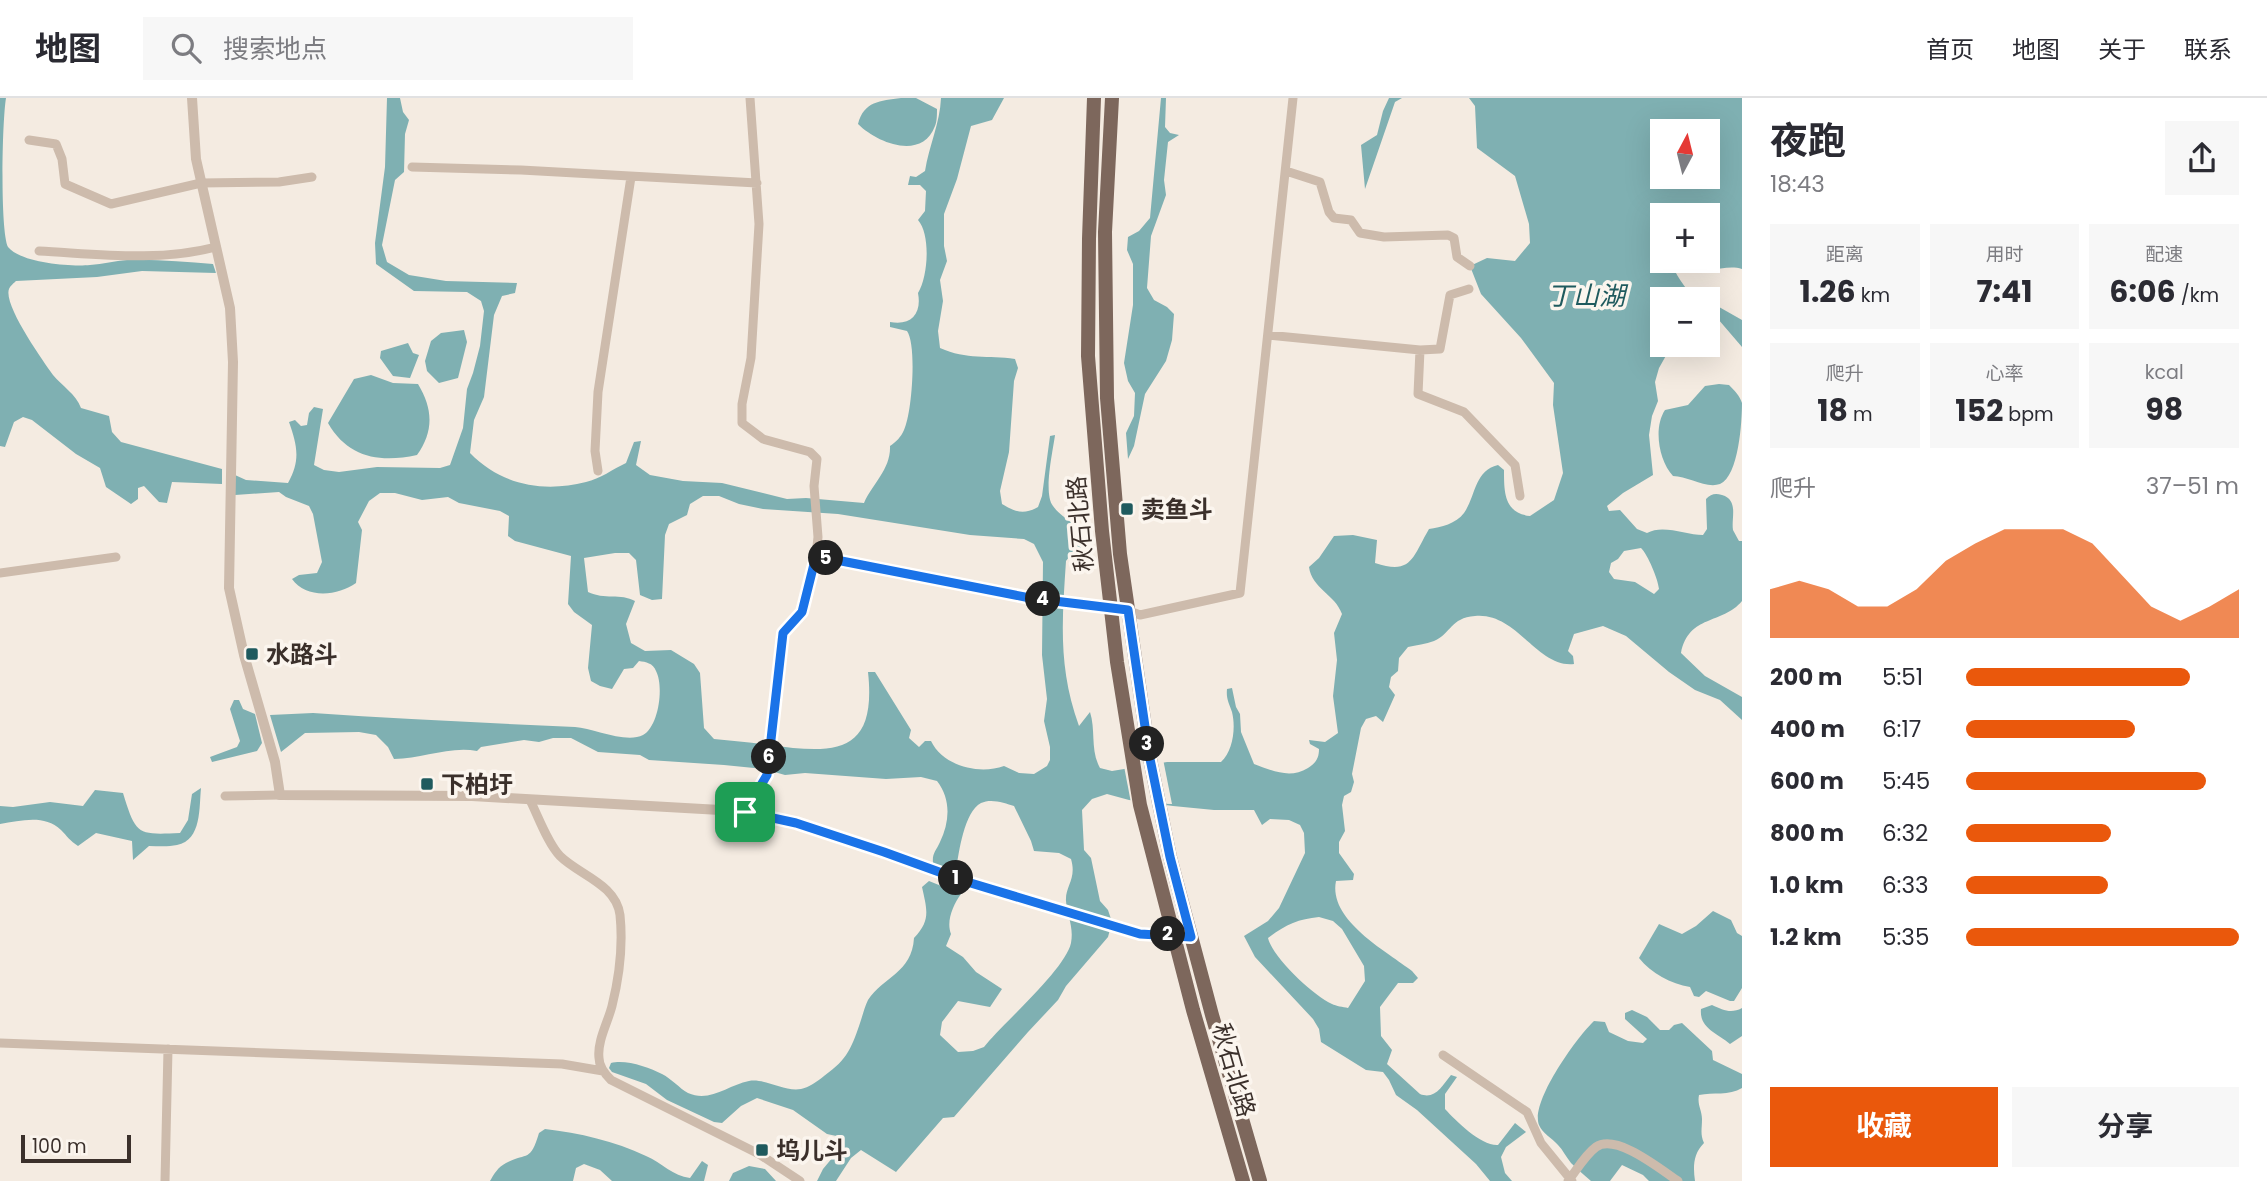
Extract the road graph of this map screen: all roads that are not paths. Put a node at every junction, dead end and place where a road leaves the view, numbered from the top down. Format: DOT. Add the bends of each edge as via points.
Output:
graph roads {
  1 [pos="192,98"];
  2 [pos="1094,98"];
  3 [pos="1112,98"];
  4 [pos="1293,98"];
  5 [pos="748,99"];
  6 [pos="29,140"];
  7 [pos="412,167"];
  8 [pos="1286,171"];
  9 [pos="312,177"];
  10 [pos="631,177"];
  11 [pos="201,183"];
  12 [pos="757,183"];
  13 [pos="216,247"];
  14 [pos="38,251"];
  15 [pos="1470,266"];
  16 [pos="1469,289"];
  17 [pos="1268,335"];
  18 [pos="1420,350"];
  19 [pos="598,471"];
  20 [pos="1520,496"];
  21 [pos="816,556"];
  22 [pos="116,557"];
  23 [pos="0,573"];
  24 [pos="1111,609"];
  25 [pos="1128,610"];
  26 [pos="280,795"];
  27 [pos="225,796"];
  28 [pos="530,800"];
  29 [pos="745,812"];
  30 [pos="1174,934"];
  31 [pos="1191,937"];
  32 [pos="0,1043"];
  33 [pos="168,1049"];
  34 [pos="1443,1055"];
  35 [pos="603,1071"];
  36 [pos="1570,1180"];
  37 [pos="165,1181"];
  38 [pos="800,1181"];
  39 [pos="1243,1181"];
  40 [pos="1260,1181"];
  41 [pos="1678,1181"];
  1 -- 11 [label="street"];
  2 -- 24 [label="main road, 秋石北路" via="1088,356"];
  3 -- 25 [label="main road, 秋石北路" via="1105,232 1107,398"];
  4 -- 8 [label="street"];
  5 -- 12 [label="street"];
  6 -- 11 [label="street" via="56,144 65,184 111,204"];
  7 -- 10 [label="street"];
  8 -- 15 [label="street" via="1320,182 1329,212 1334,218 1350,220 1360,233 1454,237 1457,257"];
  8 -- 17 [label="street"];
  9 -- 11 [label="street"];
  10 -- 12 [label="street"];
  10 -- 19 [label="street" via="598,392"];
  11 -- 13 [label="street"];
  12 -- 21 [label="street" via="752,345 742,423 763,439 810,452 817,459"];
  13 -- 14 [label="street" via="161,257"];
  13 -- 26 [label="street" via="230,308 233,362 229,588"];
  16 -- 18 [label="street" via="1450,295 1440,349"];
  17 -- 18 [label="street"];
  17 -- 25 [label="street" via="1240,593 1140,615"];
  18 -- 20 [label="street" via="1418,394 1464,412 1515,465"];
  21 -- 24 [label="street"];
  21 -- 29 [label="street" via="802,612 783,633 767,775"];
  22 -- 23 [label="street"];
  24 -- 25 [label="street"];
  24 -- 30 [label="main road, 秋石北路" via="1140,804"];
  25 -- 31 [label="main road, 秋石北路" via="1149,754"];
  26 -- 27 [label="street"];
  26 -- 28 [label="street"];
  28 -- 29 [label="street"];
  28 -- 35 [label="street" via="561,857 608,891 620,911 621,942 612,1004 598,1059"];
  29 -- 30 [label="street" via="796,823 964,881 1140,934"];
  30 -- 31 [label="street"];
  30 -- 39 [label="main road, 秋石北路"];
  31 -- 40 [label="main road, 秋石北路"];
  32 -- 33 [label="street"];
  33 -- 35 [label="street" via="562,1064"];
  33 -- 37 [label="street"];
  34 -- 36 [label="street" via="1527,1112 1541,1143"];
  35 -- 38 [label="street" via="611,1080 759,1154"];
  36 -- 41 [label="street" via="1595,1148 1605,1143 1619,1145"];
}
